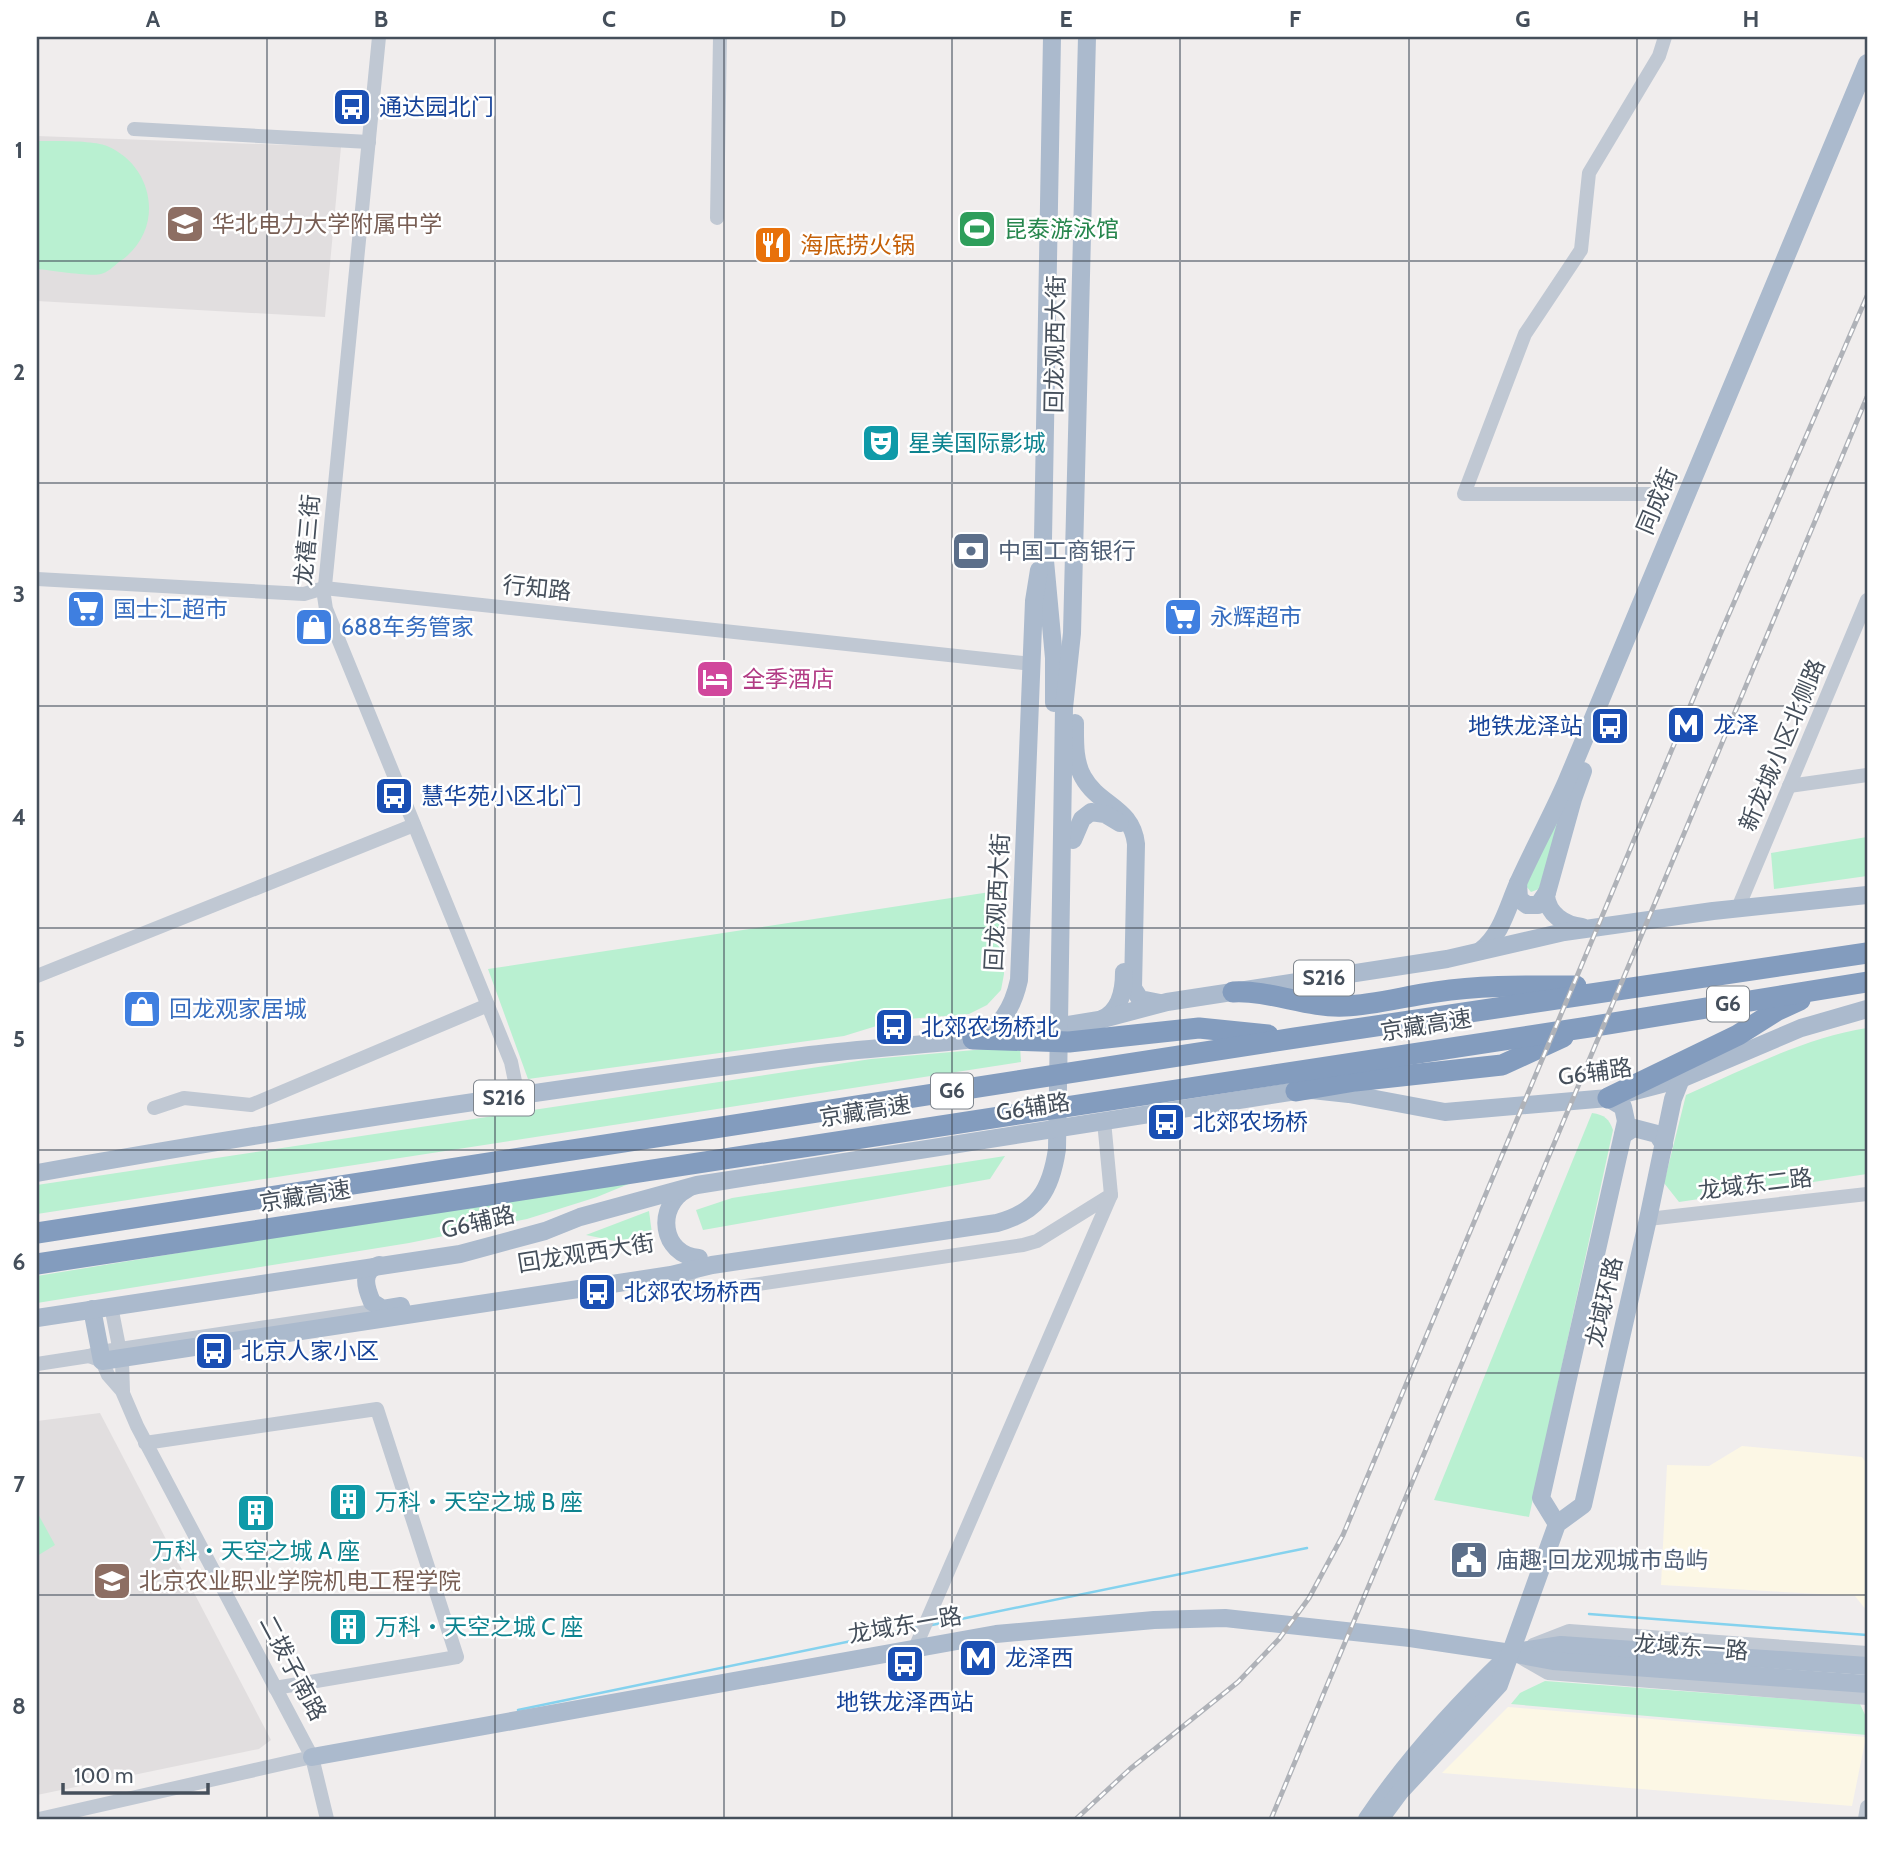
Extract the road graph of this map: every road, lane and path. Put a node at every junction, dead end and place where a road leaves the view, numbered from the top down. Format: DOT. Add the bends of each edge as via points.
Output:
graph roads {
  1 [pos="379,37"];
  2 [pos="720,37"];
  3 [pos="1052,37"];
  4 [pos="1087,37"];
  5 [pos="1665,37"];
  6 [pos="1867,63"];
  7 [pos="1867,93"];
  8 [pos="134,129"];
  9 [pos="369,142"];
  10 [pos="717,218"];
  11 [pos="1650,494"];
  12 [pos="1043,538"];
  13 [pos="37,579"];
  14 [pos="324,588"];
  15 [pos="1867,600"];
  16 [pos="1072,633"];
  17 [pos="1070,653"];
  18 [pos="1032,664"];
  19 [pos="1867,775"];
  20 [pos="1789,786"];
  21 [pos="414,825"];
  22 [pos="1073,840"];
  23 [pos="1519,880"];
  24 [pos="1547,892"];
  25 [pos="1867,895"];
  26 [pos="1738,908"];
  27 [pos="1589,928"];
  28 [pos="1480,951"];
  29 [pos="1867,953"];
  30 [pos="37,976"];
  31 [pos="1867,982"];
  32 [pos="1648,986"];
  33 [pos="1825,989"];
  34 [pos="1233,992"];
  35 [pos="1167,1002"];
  36 [pos="488,1005"];
  37 [pos="1867,1009"];
  38 [pos="1059,1010"];
  39 [pos="1099,1020"];
  40 [pos="1588,1027"];
  41 [pos="1295,1038"];
  42 [pos="973,1039"];
  43 [pos="1681,1079"];
  44 [pos="1296,1091"];
  45 [pos="518,1096"];
  46 [pos="1608,1098"];
  47 [pos="154,1108"];
  48 [pos="1104,1121"];
  49 [pos="1623,1135"];
  50 [pos="1057,1140"];
  51 [pos="1664,1145"];
  52 [pos="37,1173"];
  53 [pos="697,1185"];
  54 [pos="1867,1194"];
  55 [pos="1111,1195"];
  56 [pos="1648,1219"];
  57 [pos="37,1233"];
  58 [pos="707,1257"];
  59 [pos="37,1264"];
  60 [pos="379,1265"];
  61 [pos="671,1275"];
  62 [pos="111,1306"];
  63 [pos="92,1309"];
  64 [pos="387,1309"];
  65 [pos="37,1318"];
  66 [pos="120,1354"];
  67 [pos="97,1356"];
  68 [pos="37,1364"];
  69 [pos="124,1396"];
  70 [pos="145,1443"];
  71 [pos="1557,1524"];
  72 [pos="915,1648"];
  73 [pos="1511,1653"];
  74 [pos="1867,1653"];
  75 [pos="1867,1666"];
  76 [pos="1867,1684"];
  77 [pos="275,1688"];
  78 [pos="1867,1698"];
  79 [pos="312,1757"];
  80 [pos="1867,1807"];
  81 [pos="39,1819"];
  82 [pos="327,1819"];
  83 [pos="1367,1819"];
  84 [pos="1380,1819"];
  85 [pos="1865,1819"];
  1 -- 9 [label="street, 龙禧三街"];
  2 -- 10 [label="street"];
  3 -- 12 [label="main road, 回龙观西大街"];
  4 -- 16 [label="main road, 回龙观西大街"];
  5 -- 11 [label="street" via="1659,57 1588,173 1581,250 1525,334 1464,494"];
  6 -- 23 [label="main road, 同成街" via="1566,783"];
  7 -- 24 [label="main road, 同成街" via="1580,779"];
  8 -- 9 [label="street"];
  9 -- 14 [label="street, 龙禧三街"];
  12 -- 18 [label="main road, 回龙观西大街"];
  12 -- 38 [label="main road, 回龙观西大街" via="1054,658"];
  13 -- 14 [label="street, 行知路" via="304,594"];
  14 -- 18 [label="street, 行知路"];
  14 -- 21 [label="street, 龙禧三街" via="326,609"];
  15 -- 20 [label="street, 新龙城小区北侧路"];
  16 -- 17 [label="main road, 回龙观西大街"];
  16 -- 35 [label="main road" via="1078,765 1096,793 1128,820 1135,837 1133,991 1148,1002"];
  17 -- 22 [label="main road, 回龙观西大街"];
  17 -- 38 [label="main road, 回龙观西大街" via="1064,708"];
  18 -- 42 [label="main road, 回龙观西大街" via="1019,980 999,1024"];
  19 -- 20 [label="street"];
  20 -- 26 [label="street, 新龙城小区北侧路"];
  21 -- 30 [label="street"];
  21 -- 36 [label="street, 龙禧三街"];
  22 -- 38 [label="main road, 回龙观西大街"];
  22 -- 39 [label="main road" via="1082,819 1095,812 1115,819 1127,841 1124,987 1113,1012"];
  23 -- 24 [label="main road" via="1517,894 1522,903 1538,905"];
  23 -- 28 [label="main road, 同成街" via="1498,930"];
  24 -- 27 [label="main road" via="1547,903 1557,916"];
  25 -- 26 [label="main road, S216"];
  26 -- 27 [label="main road, S216"];
  27 -- 28 [label="main road, S216"];
  28 -- 34 [label="main road, S216"];
  29 -- 32 [label="highway, 京藏高速 / G6"];
  31 -- 33 [label="highway, 京藏高速 / G6"];
  32 -- 34 [label="highway" via="1494,985 1347,1006"];
  32 -- 41 [label="highway, 京藏高速 / G6"];
  33 -- 40 [label="highway, 京藏高速 / G6"];
  33 -- 46 [label="highway"];
  34 -- 35 [label="main road, S216"];
  35 -- 39 [label="main road, S216"];
  36 -- 45 [label="street, 龙禧三街"];
  36 -- 47 [label="street" via="251,1105 184,1098"];
  37 -- 43 [label="main road, G6辅路" via="1801,1028"];
  38 -- 50 [label="main road"];
  39 -- 42 [label="main road, S216"];
  40 -- 44 [label="highway" via="1502,1065"];
  40 -- 59 [label="highway, 京藏高速 / G6"];
  41 -- 42 [label="highway" via="1199,1028 1069,1042"];
  41 -- 57 [label="highway, 京藏高速 / G6"];
  42 -- 45 [label="main road, S216" via="810,1055"];
  43 -- 46 [label="main road, G6辅路"];
  43 -- 51 [label="main road, 龙域环路"];
  44 -- 46 [label="main road, G6辅路" via="1349,1094 1445,1112"];
  44 -- 48 [label="main road, G6辅路"];
  45 -- 52 [label="main road, S216"];
  46 -- 49 [label="main road, 龙域环路" via="1625,1110"];
  48 -- 53 [label="main road, G6辅路"];
  48 -- 55 [label="street"];
  49 -- 51 [label="main road" via="1634,1128 1657,1134"];
  49 -- 71 [label="main road, 龙域环路" via="1541,1498"];
  50 -- 58 [label="main road, 回龙观西大街" via="1034,1190 1003,1212"];
  50 -- 61 [label="main road, 回龙观西大街" via="1054,1169 1043,1195 1031,1208 1008,1220"];
  51 -- 56 [label="main road, 龙域环路"];
  53 -- 58 [label="main road" via="680,1203 675,1227 680,1240"];
  53 -- 60 [label="main road, G6辅路" via="460,1254"];
  54 -- 56 [label="street, 龙域东二路"];
  55 -- 61 [label="street, 回龙观西大街" via="1023,1245 718,1290"];
  55 -- 72 [label="street"];
  56 -- 71 [label="main road, 龙域环路" via="1583,1505"];
  58 -- 64 [label="main road, 回龙观西大街"];
  60 -- 62 [label="main road, G6辅路"];
  60 -- 64 [label="main road" via="368,1271 366,1286 372,1302"];
  61 -- 66 [label="main road, 回龙观西大街"];
  62 -- 63 [label="main road, G6辅路"];
  62 -- 66 [label="street, 二拨子南路"];
  63 -- 65 [label="main road, G6辅路"];
  63 -- 67 [label="main road, 二拨子南路"];
  64 -- 66 [label="street, 回龙观西大街"];
  66 -- 67 [label="main road, 回龙观西大街"];
  66 -- 69 [label="street, 二拨子南路"];
  67 -- 68 [label="street, 回龙观西大街"];
  67 -- 69 [label="street, 二拨子南路"];
  69 -- 70 [label="street, 二拨子南路"];
  70 -- 77 [label="street, 二拨子南路"];
  70 -- 77 [label="street" via="377,1409 457,1657"];
  71 -- 73 [label="main road"];
  72 -- 73 [label="main road, 龙域东一路" via="996,1634 1225,1618"];
  72 -- 79 [label="main road, 龙域东一路"];
  73 -- 74 [label="street" via="1569,1631"];
  73 -- 75 [label="main road, 龙域东一路" via="1561,1645"];
  73 -- 76 [label="main road, 龙域东一路" via="1553,1661"];
  73 -- 78 [label="street" via="1548,1673"];
  73 -- 83 [label="main road" via="1390,1784"];
  73 -- 84 [label="main road" via="1499,1685"];
  77 -- 79 [label="street, 二拨子南路"];
  79 -- 81 [label="street"];
  79 -- 82 [label="street, 二拨子南路"];
  80 -- 85 [label="street"];
}
